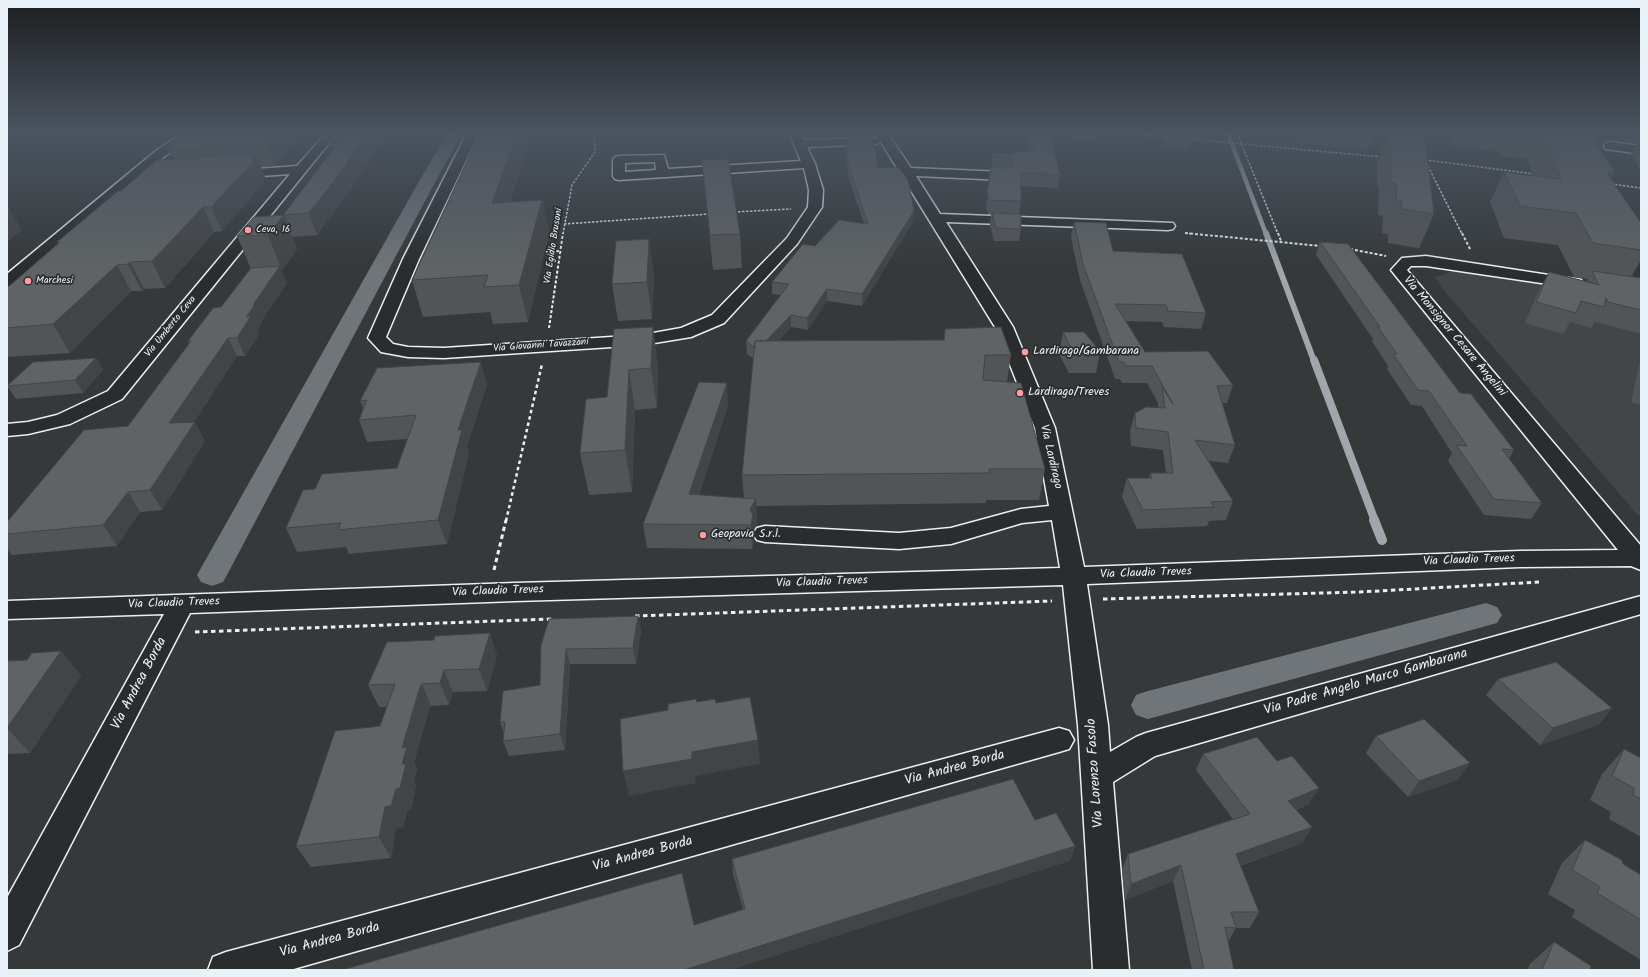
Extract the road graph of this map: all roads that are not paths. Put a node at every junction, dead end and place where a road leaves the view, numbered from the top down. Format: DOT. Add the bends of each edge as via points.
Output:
graph roads {
  1 [pos="151,179"];
  2 [pos="294,179"];
  3 [pos="451,179"];
  4 [pos="813,179"];
  5 [pos="912,179"];
  6 [pos="128,180"];
  7 [pos="937,218"];
  8 [pos="1168,226"];
  9 [pos="7,282"];
  10 [pos="1588,286"];
  11 [pos="7,430"];
  12 [pos="1061,512"];
  13 [pos="765,534"];
  14 [pos="1640,559"];
  15 [pos="1076,588"];
  16 [pos="182,604"];
  17 [pos="1641,605"];
  18 [pos="7,610"];
  19 [pos="1060,740"];
  20 [pos="1097,776"];
  21 [pos="7,933"];
  22 [pos="226,970"];
  23 [pos="1111,970"];
  1 -- 6 [label="street"];
  2 -- 11 [label="street, Via Umberto Ceva" via="115,395 63,420"];
  3 -- 4 [label="street, Via Giovanni Tavazzani" via="411,259 377,338 387,348 408,352 444,353 642,340 685,333 718,319 792,241 815,207 816,190"];
  5 -- 7 [label="street, Via Lardirago"];
  6 -- 9 [label="street"];
  7 -- 8 [label="street"];
  7 -- 12 [label="street, Via Lardirago" via="1004,327 1045,428"];
  10 -- 14 [label="street, Via Monsignor Cesare Angelini" via="1426,261 1407,262 1399,270"];
  12 -- 13 [label="street" via="1021,516 951,536 899,541"];
  12 -- 15 [label="street, Via Lardirago"];
  14 -- 15 [label="street, Via Claudio Treves" via="1520,559"];
  15 -- 16 [label="street, Via Claudio Treves" via="515,592"];
  15 -- 20 [label="street, Via Lorenzo Fasolo"];
  16 -- 18 [label="street, Via Claudio Treves"];
  16 -- 21 [label="street, Via Andrea Borda"];
  17 -- 20 [label="street, Via Padre Angelo Marco Gambarana" via="1146,746"];
  19 -- 22 [label="street, Via Andrea Borda"];
  20 -- 23 [label="street, Via Lorenzo Fasolo"];
}
